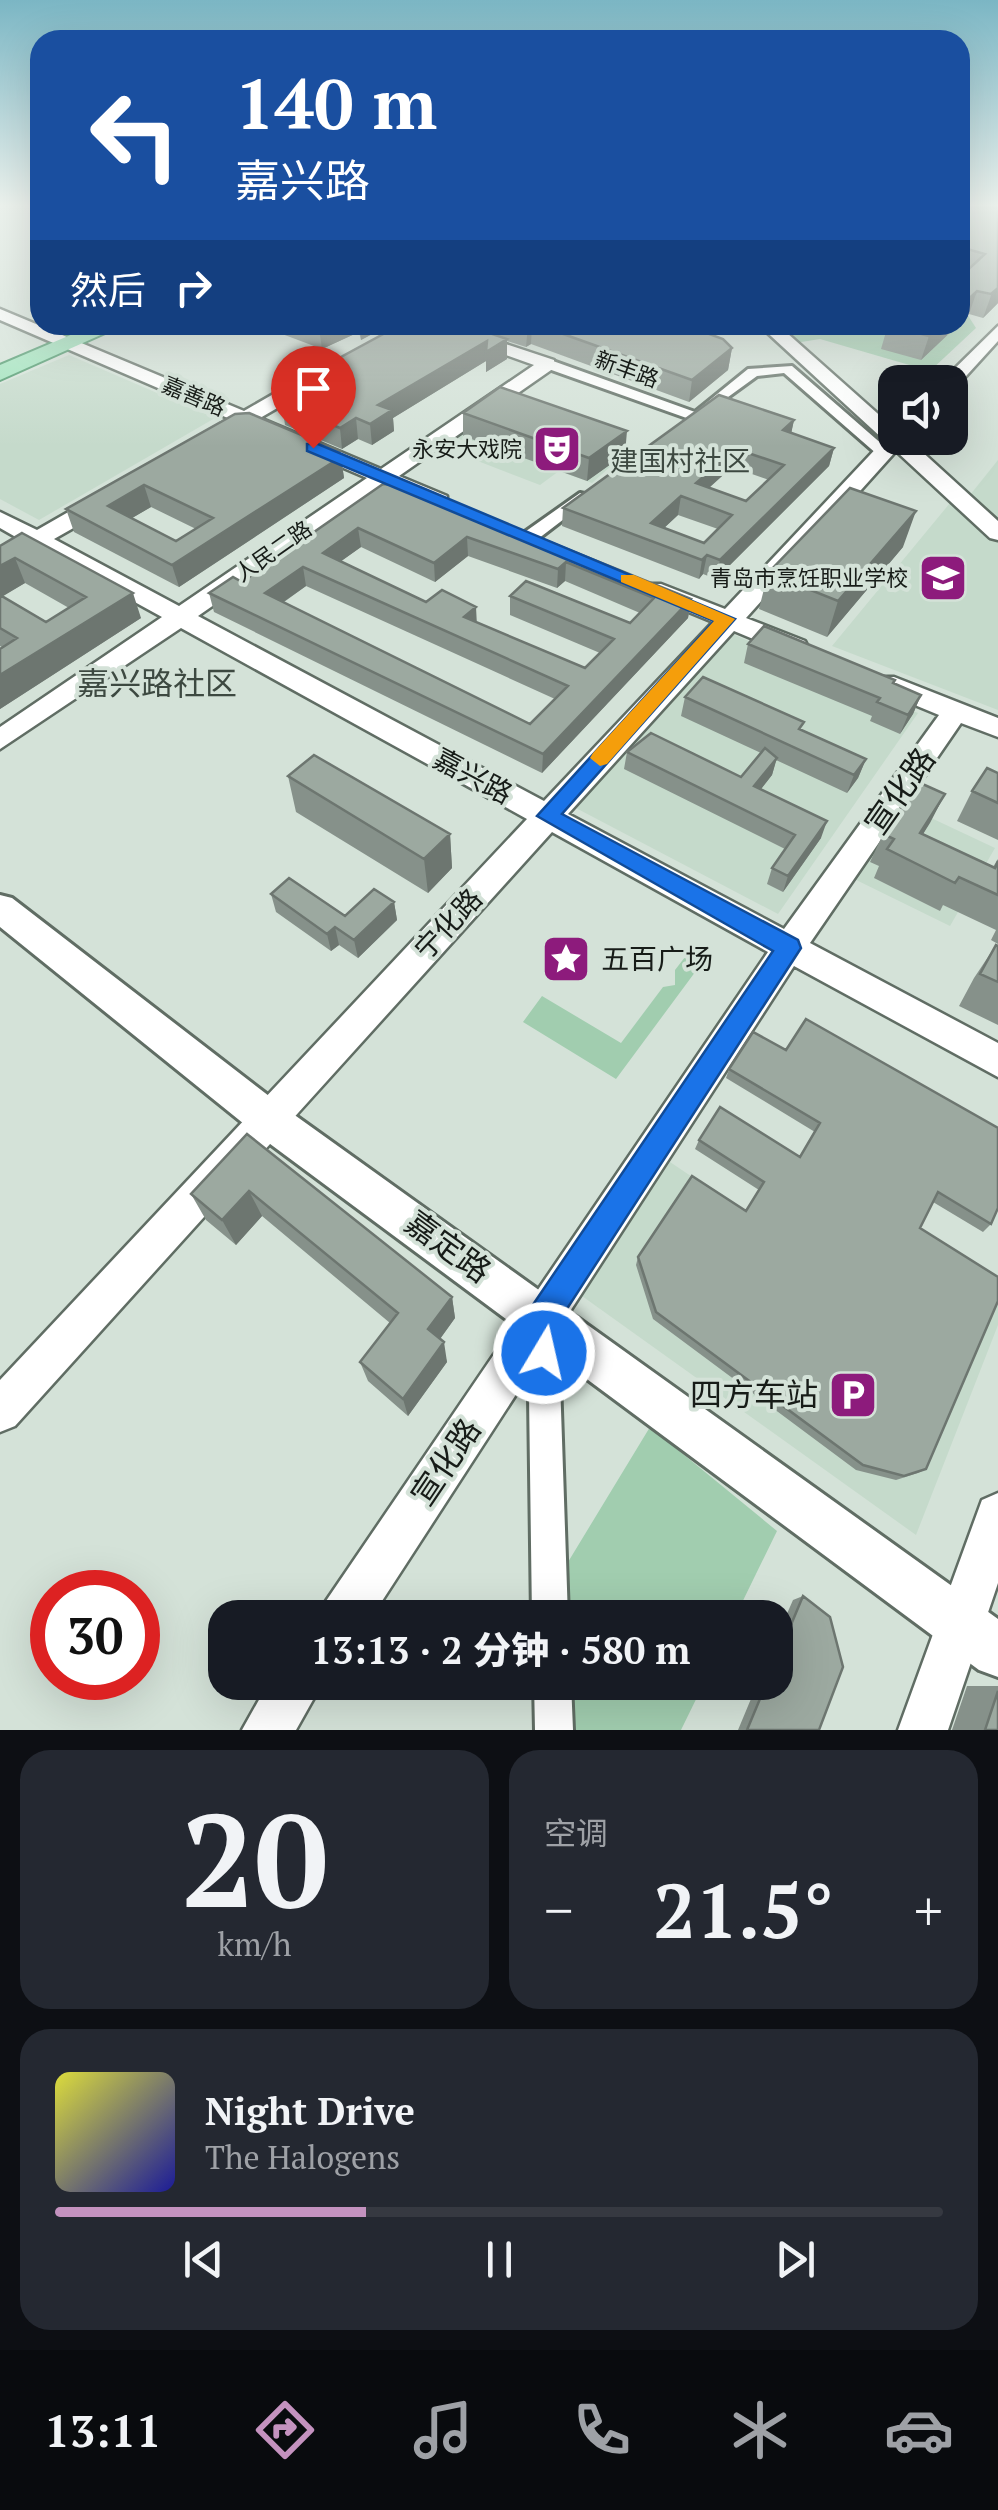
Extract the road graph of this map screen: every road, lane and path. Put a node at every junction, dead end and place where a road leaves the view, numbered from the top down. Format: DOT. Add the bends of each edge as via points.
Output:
graph roads {
  1 [pos="0,314"];
  2 [pos="30,327"];
  3 [pos="998,332"];
  4 [pos="49,335"];
  5 [pos="72,335"];
  6 [pos="81,335"];
  7 [pos="460,335"];
  8 [pos="778,335"];
  9 [pos="63,341"];
  10 [pos="0,362"];
  11 [pos="342,362"];
  12 [pos="548,364"];
  13 [pos="966,365"];
  14 [pos="0,373"];
  15 [pos="695,417"];
  16 [pos="245,418"];
  17 [pos="680,428"];
  18 [pos="878,431"];
  19 [pos="878,434"];
  20 [pos="213,437"];
  21 [pos="880,455"];
  22 [pos="905,455"];
  23 [pos="380,477"];
  24 [pos="604,483"];
  25 [pos="118,493"];
  26 [pos="466,512"];
  27 [pos="0,520"];
  28 [pos="500,526"];
  29 [pos="998,533"];
  30 [pos="38,540"];
  31 [pos="537,541"];
  32 [pos="0,562"];
  33 [pos="636,582"];
  34 [pos="179,617"];
  35 [pos="726,619"];
  36 [pos="814,654"];
  37 [pos="867,676"];
  38 [pos="956,711"];
  39 [pos="998,728"];
  40 [pos="0,740"];
  41 [pos="548,816"];
  42 [pos="0,908"];
  43 [pos="789,948"];
  44 [pos="998,1061"];
  45 [pos="268,1118"];
  46 [pos="543,1317"];
  47 [pos="0,1411"];
  48 [pos="998,1516"];
  49 [pos="354,1600"];
  50 [pos="549,1600"];
  51 [pos="980,1638"];
  52 [pos="287,1700"];
  53 [pos="553,1700"];
  54 [pos="267,1730"];
  55 [pos="554,1730"];
  56 [pos="923,1730"];
  1 -- 2 [label="street, 嘉善路"];
  3 -- 13 [label="street"];
  4 -- 9 [label="street, 嘉善路"];
  5 -- 9 [label="main road"];
  6 -- 9 [label="main road"];
  7 -- 12 [label="street, 新丰路"];
  8 -- 18 [label="street"];
  9 -- 10 [label="main road"];
  9 -- 14 [label="main road"];
  9 -- 16 [label="street, 嘉善路"];
  11 -- 16 [label="street"];
  12 -- 15 [label="street, 新丰路"];
  12 -- 23 [label="street, 人民二路"];
  15 -- 17 [label="street"];
  15 -- 19 [label="street" via="753,372 787,368"];
  16 -- 20 [label="street"];
  16 -- 23 [label="street, 嘉善路"];
  21 -- 35 [label="street, 宁化路"];
  22 -- 29 [label="street"];
  23 -- 26 [label="street, 嘉善路"];
  23 -- 34 [label="street, 人民二路"];
  24 -- 31 [label="street"];
  25 -- 30 [label="street"];
  27 -- 30 [label="street, 嘉兴路"];
  28 -- 31 [label="street"];
  30 -- 32 [label="street"];
  30 -- 34 [label="street, 嘉兴路"];
  33 -- 35 [label="street"];
  34 -- 40 [label="street, 人民二路"];
  34 -- 41 [label="street, 嘉兴路"];
  35 -- 36 [label="street"];
  35 -- 41 [label="street, 宁化路"];
  37 -- 38 [label="street"];
  38 -- 39 [label="street"];
  38 -- 43 [label="street, 宣化路"];
  41 -- 43 [label="street, 嘉兴路"];
  41 -- 45 [label="street, 宁化路"];
  42 -- 45 [label="main road, 嘉定路"];
  43 -- 44 [label="street, 嘉兴路"];
  43 -- 46 [label="street, 宣化路"];
  45 -- 46 [label="main road, 嘉定路"];
  45 -- 47 [label="street, 宁化路"];
  46 -- 49 [label="street, 宣化路"];
  46 -- 50 [label="street"];
  46 -- 51 [label="main road, 嘉定路"];
  48 -- 51 [label="street"];
  51 -- 56 [label="street"];
  52 -- 54 [label="street"];
  53 -- 55 [label="street"];
}
